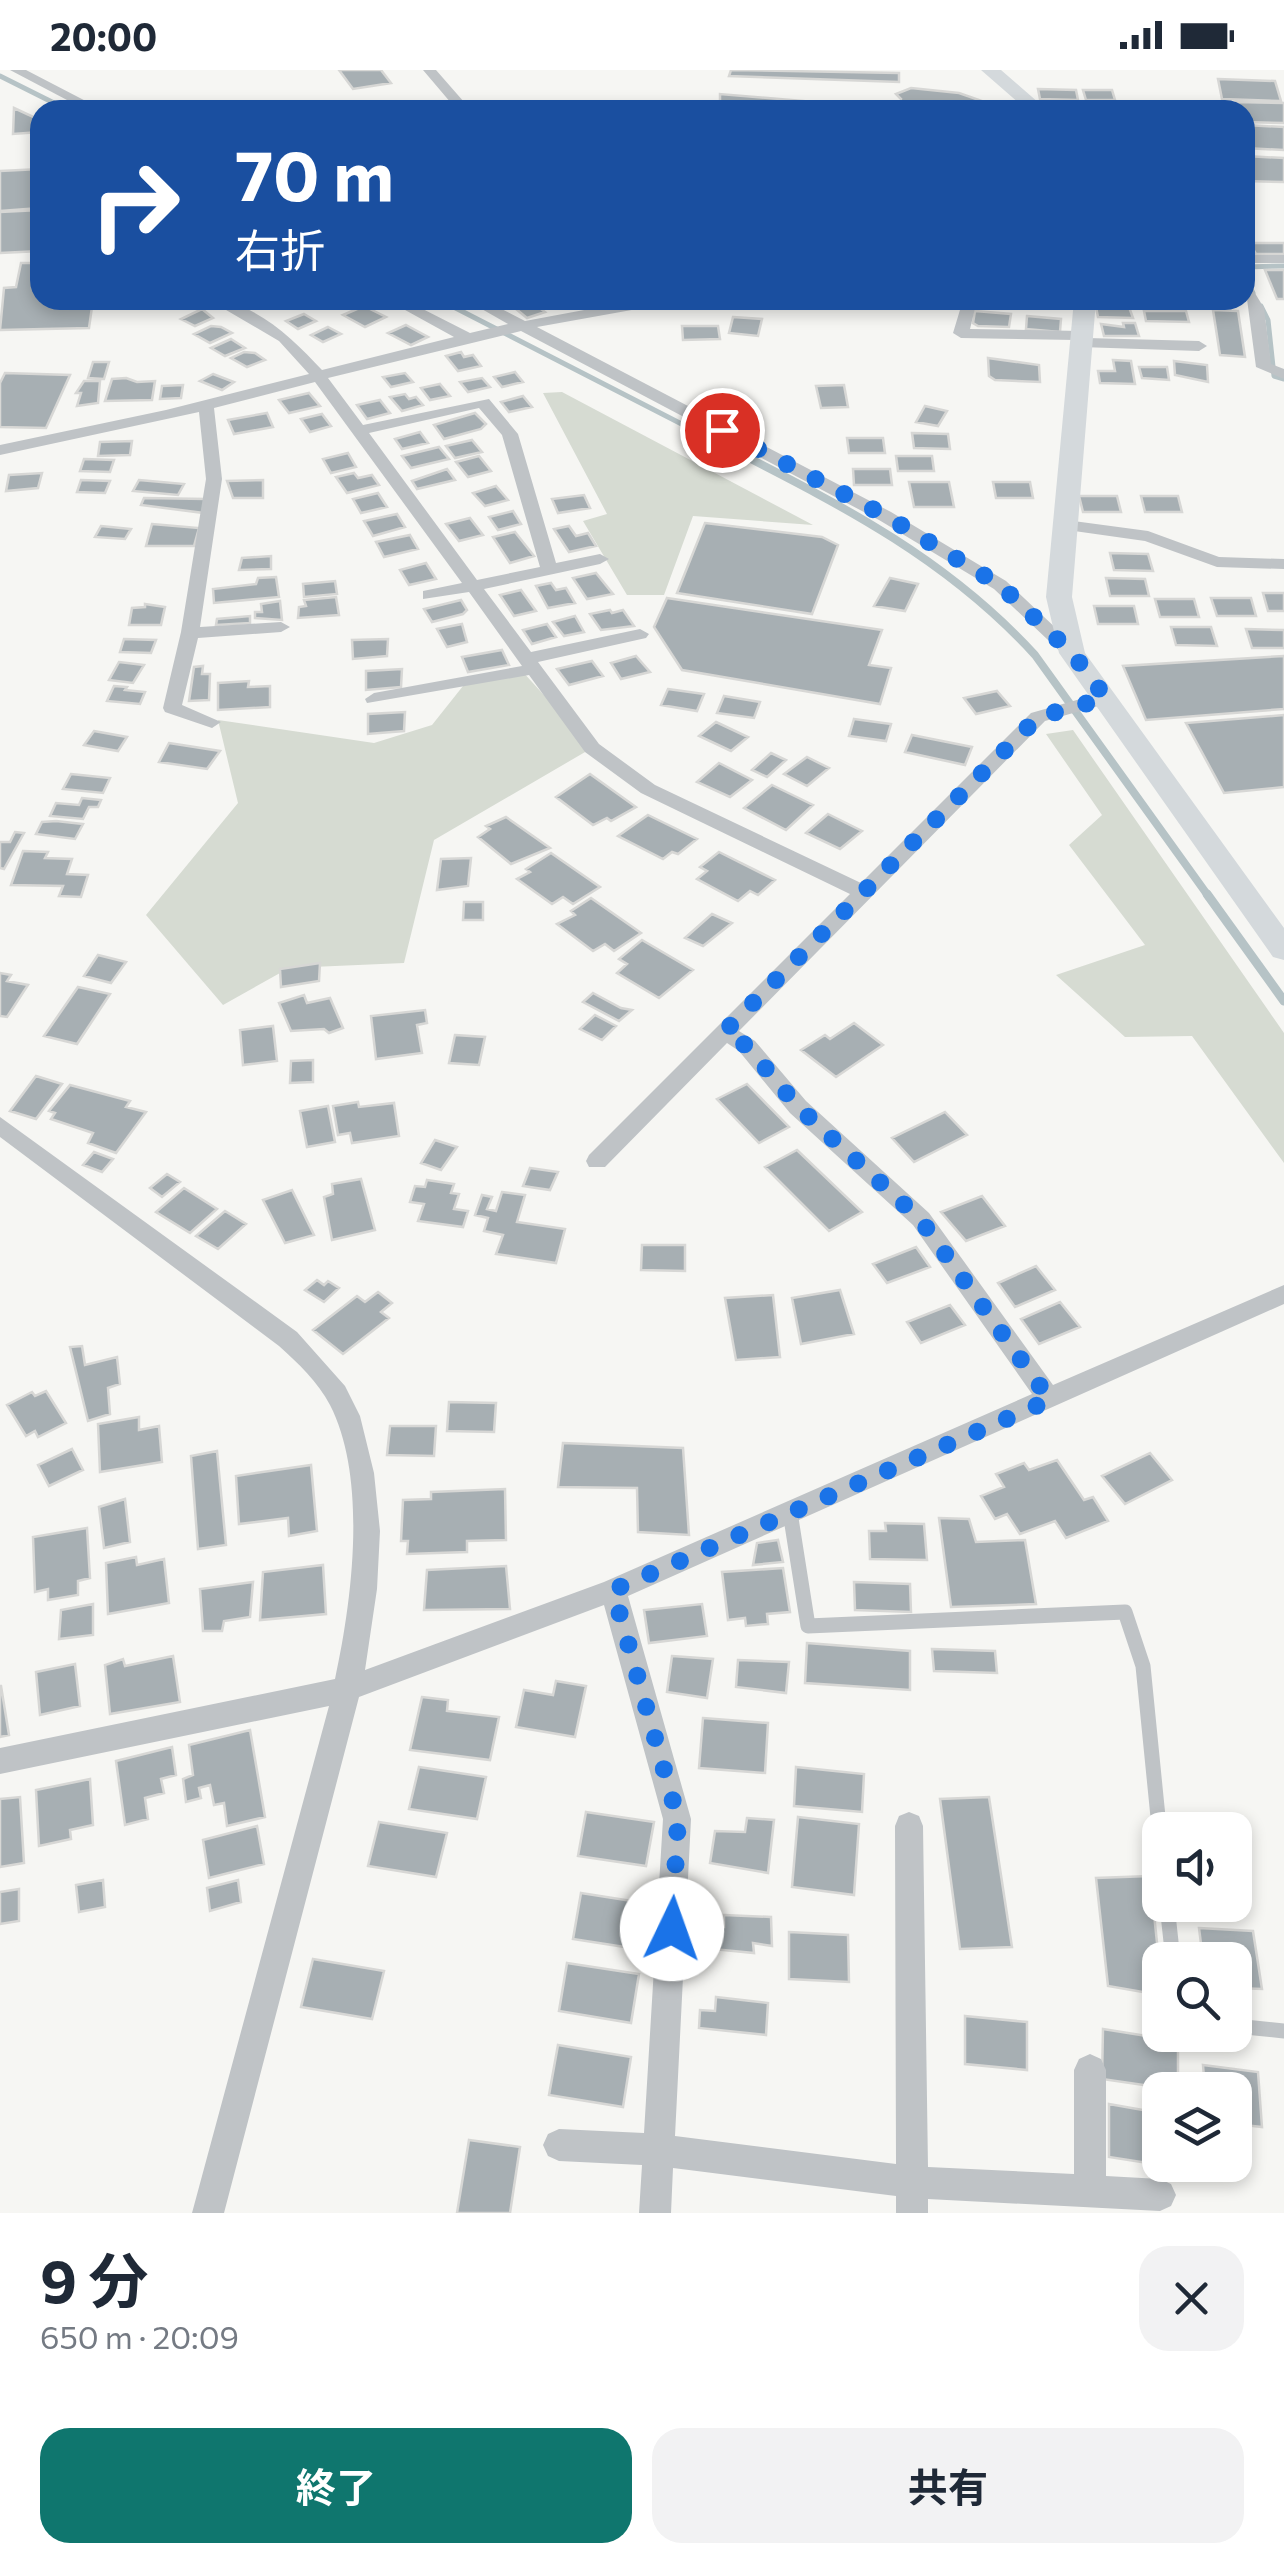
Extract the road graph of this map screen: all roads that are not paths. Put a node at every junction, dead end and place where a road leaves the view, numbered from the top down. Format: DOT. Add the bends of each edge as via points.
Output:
graph roads {
  1 [pos="16,70"];
  2 [pos="429,70"];
  3 [pos="990,70"];
  4 [pos="76,100"];
  5 [pos="455,100"];
  6 [pos="1026,100"];
  7 [pos="1255,259"];
  8 [pos="1284,260"];
  9 [pos="1255,305"];
  10 [pos="234,310"];
  11 [pos="416,310"];
  12 [pos="491,310"];
  13 [pos="589,310"];
  14 [pos="967,310"];
  15 [pos="1084,310"];
  16 [pos="521,327"];
  17 [pos="476,338"];
  18 [pos="1081,339"];
  19 [pos="1199,346"];
  20 [pos="1284,374"];
  21 [pos="319,376"];
  22 [pos="206,405"];
  23 [pos="357,431"];
  24 [pos="0,450"];
  25 [pos="1066,525"];
  26 [pos="600,559"];
  27 [pos="1284,564"];
  28 [pos="549,569"];
  29 [pos="471,585"];
  30 [pos="429,595"];
  31 [pos="281,628"];
  32 [pos="190,633"];
  33 [pos="640,634"];
  34 [pos="1072,653"];
  35 [pos="529,664"];
  36 [pos="374,699"];
  37 [pos="1096,701"];
  38 [pos="212,722"];
  39 [pos="861,891"];
  40 [pos="1284,950"];
  41 [pos="724,1032"];
  42 [pos="0,1125"];
  43 [pos="597,1160"];
  44 [pos="1284,1294"];
  45 [pos="1050,1400"];
  46 [pos="790,1510"];
  47 [pos="613,1590"];
  48 [pos="346,1690"];
  49 [pos="0,1761"];
  50 [pos="1158,1812"];
  51 [pos="908,1826"];
  52 [pos="1252,2027"];
  53 [pos="1284,2030"];
  54 [pos="1090,2070"];
  55 [pos="558,2145"];
  56 [pos="660,2150"];
  57 [pos="1090,2192"];
  58 [pos="1160,2194"];
  59 [pos="911,2198"];
  60 [pos="208,2213"];
  61 [pos="654,2213"];
  1 -- 4 [label="street"];
  2 -- 5 [label="street"];
  3 -- 6 [label="street"];
  7 -- 8 [label="street"];
  9 -- 20 [label="street" via="1264,367"];
  10 -- 21 [label="street" via="284,338"];
  11 -- 17 [label="street"];
  12 -- 16 [label="street"];
  13 -- 16 [label="street"];
  14 -- 18 [label="street" via="961,333"];
  15 -- 18 [label="street"];
  16 -- 17 [label="street"];
  16 -- 34 [label="street" via="886,516 1000,585"];
  17 -- 21 [label="street"];
  18 -- 19 [label="street"];
  18 -- 25 [label="street"];
  21 -- 22 [label="street"];
  21 -- 23 [label="street"];
  22 -- 24 [label="street"];
  22 -- 32 [label="street" via="214,479"];
  23 -- 28 [label="street" via="483,402 510,434"];
  23 -- 29 [label="street"];
  25 -- 27 [label="street" via="1148,536 1217,562"];
  25 -- 34 [label="street" via="1059,597"];
  26 -- 28 [label="street"];
  28 -- 29 [label="street"];
  29 -- 30 [label="street"];
  29 -- 35 [label="street"];
  31 -- 32 [label="street"];
  32 -- 38 [label="street" via="172,708"];
  33 -- 35 [label="street"];
  34 -- 37 [label="street"];
  35 -- 36 [label="street"];
  35 -- 39 [label="street" via="592,748 648,789"];
  37 -- 39 [label="street" via="1038,717"];
  37 -- 40 [label="street"];
  39 -- 41 [label="street"];
  41 -- 43 [label="street"];
  41 -- 45 [label="street" via="747,1046 798,1107 920,1219"];
  42 -- 48 [label="street" via="288,1338 326,1376 346,1412 366,1522 366,1576"];
  44 -- 45 [label="street"];
  45 -- 46 [label="street"];
  46 -- 47 [label="street"];
  46 -- 50 [label="lane" via="808,1626 1125,1612 1143,1666"];
  47 -- 48 [label="street"];
  47 -- 56 [label="street" via="678,1819"];
  48 -- 49 [label="street"];
  48 -- 60 [label="street"];
  51 -- 59 [label="street"];
  52 -- 53 [label="lane"];
  54 -- 57 [label="street"];
  55 -- 56 [label="street"];
  56 -- 59 [label="street"];
  56 -- 61 [label="street"];
  57 -- 58 [label="street"];
  57 -- 59 [label="street"];
}
